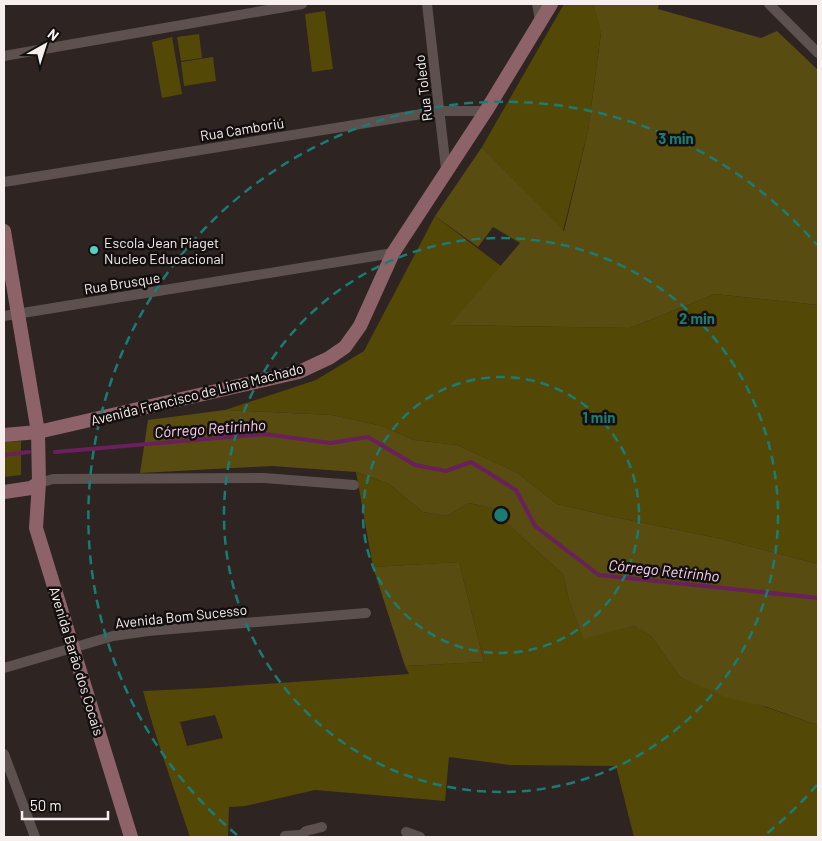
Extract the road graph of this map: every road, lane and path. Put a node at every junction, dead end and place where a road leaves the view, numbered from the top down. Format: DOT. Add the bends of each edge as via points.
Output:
graph roads {
  1 [pos="302,4"];
  2 [pos="426,4"];
  3 [pos="538,4"];
  4 [pos="552,4"];
  5 [pos="769,4"];
  6 [pos="540,21"];
  7 [pos="818,53"];
  8 [pos="4,56"];
  9 [pos="440,111"];
  10 [pos="486,111"];
  11 [pos="446,170"];
  12 [pos="4,182"];
  13 [pos="4,231"];
  14 [pos="393,253"];
  15 [pos="11,315"];
  16 [pos="38,432"];
  17 [pos="4,435"];
  18 [pos="39,483"];
  19 [pos="354,485"];
  20 [pos="4,492"];
  21 [pos="366,613"];
  22 [pos="73,648"];
  23 [pos="4,668"];
  24 [pos="4,754"];
  25 [pos="322,826"];
  26 [pos="406,832"];
  27 [pos="285,836"];
  28 [pos="300,836"];
  29 [pos="35,837"];
  30 [pos="131,837"];
  31 [pos="420,837"];
  1 -- 8 [label="street"];
  2 -- 9 [label="street, Rua Toledo"];
  3 -- 6 [label="street"];
  4 -- 6 [label="street, Avenida Francisco de Lima Machado"];
  5 -- 7 [label="street"];
  6 -- 10 [label="street, Avenida Francisco de Lima Machado"];
  9 -- 10 [label="street, Rua Camboriú"];
  9 -- 11 [label="street, Rua Toledo"];
  9 -- 12 [label="street, Rua Camboriú"];
  10 -- 11 [label="street, Avenida Francisco de Lima Machado"];
  11 -- 14 [label="street, Avenida Francisco de Lima Machado"];
  13 -- 15 [label="street, Avenida Barão dos Cocais"];
  14 -- 15 [label="street, Rua Brusque"];
  14 -- 16 [label="street, Avenida Francisco de Lima Machado" via="360,326 345,347 329,358 299,372"];
  15 -- 16 [label="street, Avenida Barão dos Cocais"];
  16 -- 17 [label="street, Avenida Francisco de Lima Machado"];
  16 -- 18 [label="street, Avenida Barão dos Cocais"];
  18 -- 19 [label="street" via="52,480 264,478"];
  18 -- 20 [label="street" via="31,488"];
  18 -- 22 [label="street, Avenida Barão dos Cocais" via="36,528"];
  21 -- 22 [label="street, Avenida Bom Sucesso" via="148,630"];
  22 -- 23 [label="street, Avenida Bom Sucesso"];
  22 -- 30 [label="street, Avenida Barão dos Cocais"];
  24 -- 29 [label="street"];
  25 -- 28 [label="street" via="306,830"];
  26 -- 31 [label="street"];
  27 -- 28 [label="street"];
}
